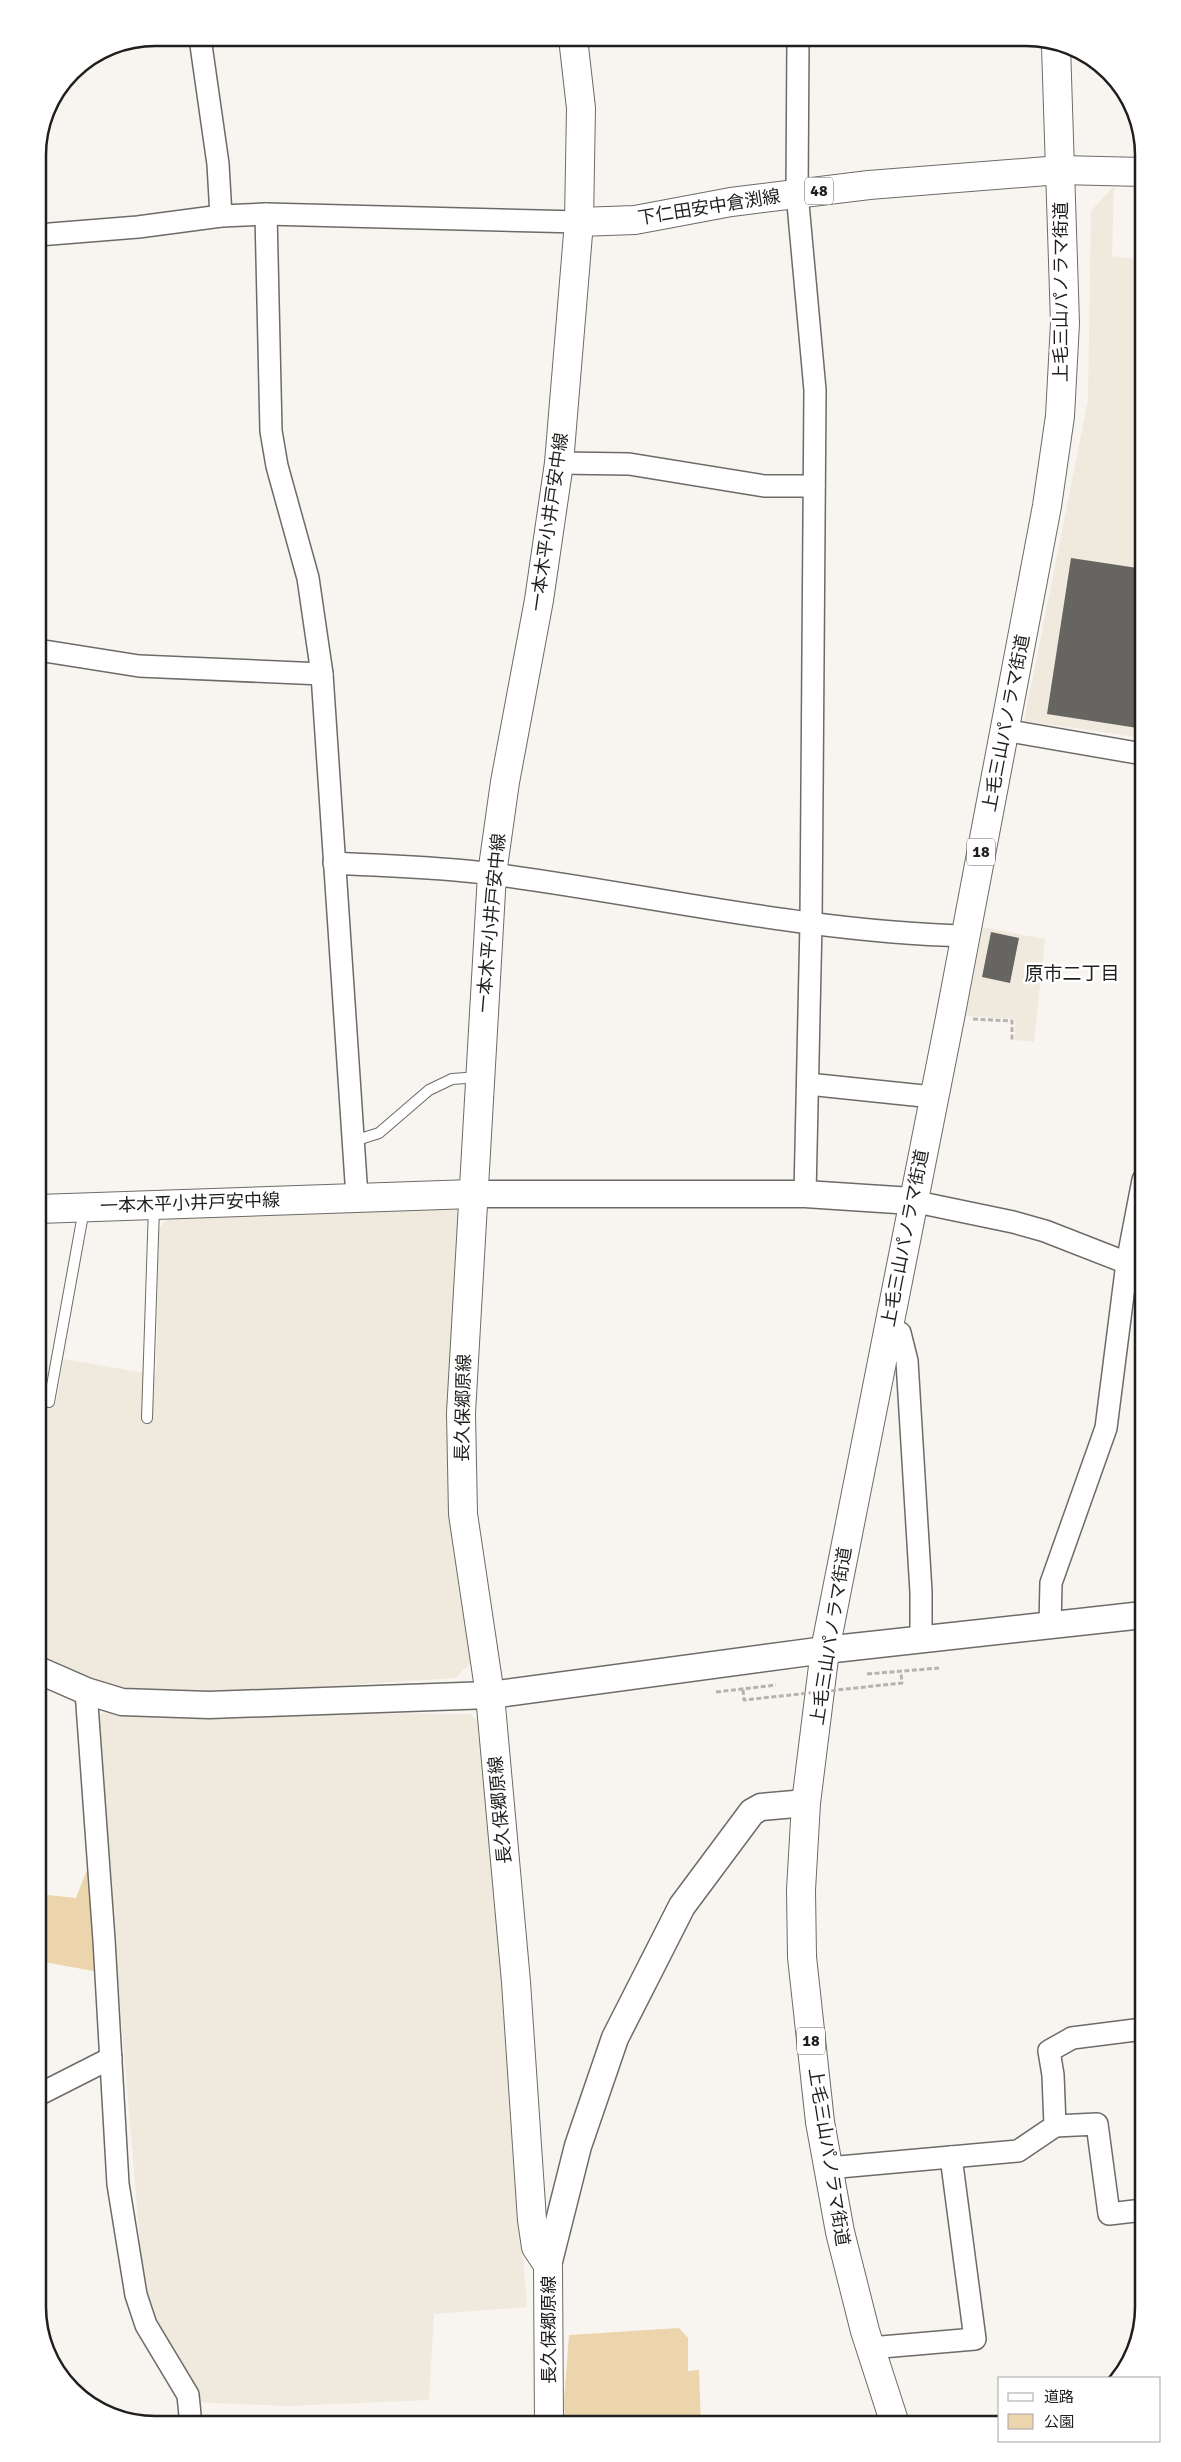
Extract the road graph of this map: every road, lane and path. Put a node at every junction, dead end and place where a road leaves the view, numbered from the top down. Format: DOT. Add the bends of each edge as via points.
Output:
graph roads {
  1 [pos="201,46"];
  2 [pos="574,46"];
  3 [pos="798,46"];
  4 [pos="1056,51"];
  5 [pos="1060,170"];
  6 [pos="1135,172"];
  7 [pos="797,194"];
  8 [pos="266,214"];
  9 [pos="221,216"];
  10 [pos="579,222"];
  11 [pos="46,234"];
  12 [pos="559,463"];
  13 [pos="814,486"];
  14 [pos="46,651"];
  15 [pos="322,674"];
  16 [pos="1004,730"];
  17 [pos="1135,752"];
  18 [pos="334,863"];
  19 [pos="492,874"];
  20 [pos="811,923"];
  21 [pos="966,936"];
  22 [pos="950,1018"];
  23 [pos="1012,1041"];
  24 [pos="480,1077"];
  25 [pos="808,1084"];
  26 [pos="934,1097"];
  27 [pos="354,1141"];
  28 [pos="472,1194"];
  29 [pos="805,1194"];
  30 [pos="357,1197"];
  31 [pos="912,1201"];
  32 [pos="154,1204"];
  33 [pos="84,1207"];
  34 [pos="46,1209"];
  35 [pos="1135,1224"];
  36 [pos="1127,1263"];
  37 [pos="1135,1271"];
  38 [pos="887,1332"];
  39 [pos="49,1402"];
  40 [pos="147,1418"];
  41 [pos="1135,1616"];
  42 [pos="1050,1625"];
  43 [pos="921,1639"];
  44 [pos="825,1650"];
  45 [pos="939,1668"];
  46 [pos="901,1673"];
  47 [pos="46,1674"];
  48 [pos="866,1674"];
  49 [pos="776,1685"];
  50 [pos="743,1690"];
  51 [pos="86,1691"];
  52 [pos="716,1692"];
  53 [pos="490,1695"];
  54 [pos="806,1803"];
  55 [pos="1135,2030"];
  56 [pos="111,2058"];
  57 [pos="46,2091"];
  58 [pos="1055,2126"];
  59 [pos="951,2157"];
  60 [pos="828,2168"];
  61 [pos="1135,2211"];
  62 [pos="548,2265"];
  63 [pos="870,2348"];
  64 [pos="190,2416"];
  65 [pos="549,2416"];
  66 [pos="892,2416"];
  1 -- 9 [label="street" via="218,164"];
  2 -- 10 [label="main road" via="581,108"];
  3 -- 7 [label="street"];
  4 -- 5 [label="main road, 上毛三山パノラマ街道 / 18"];
  5 -- 6 [label="main road, 下仁田安中倉渕線 / 48"];
  5 -- 7 [label="main road, 下仁田安中倉渕線 / 48"];
  5 -- 16 [label="main road, 上毛三山パノラマ街道 / 18" via="1065,323 1060,416 1047,506"];
  7 -- 10 [label="main road, 下仁田安中倉渕線 / 48" via="731,202 635,220"];
  7 -- 13 [label="street" via="814,390"];
  8 -- 9 [label="street"];
  8 -- 10 [label="street"];
  8 -- 15 [label="street" via="271,431 277,466 308,578"];
  9 -- 11 [label="street"];
  10 -- 12 [label="main road, 一本木平小井戸安中線"];
  12 -- 13 [label="street" via="629,464 764,486"];
  12 -- 19 [label="main road, 一本木平小井戸安中線"];
  13 -- 20 [label="street"];
  14 -- 15 [label="street" via="139,666"];
  15 -- 18 [label="street"];
  16 -- 17 [label="street"];
  16 -- 21 [label="main road, 上毛三山パノラマ街道 / 18"];
  18 -- 19 [label="street"];
  18 -- 27 [label="street"];
  19 -- 20 [label="street"];
  19 -- 24 [label="main road, 一本木平小井戸安中線"];
  20 -- 21 [label="street" via="904,934"];
  20 -- 25 [label="street"];
  21 -- 22 [label="main road, 上毛三山パノラマ街道 / 18"];
  22 -- 23 [label="path" via="1012,1020"];
  22 -- 26 [label="main road, 上毛三山パノラマ街道 / 18"];
  24 -- 27 [label="lane" via="452,1079 429,1090 379,1133"];
  24 -- 28 [label="main road, 一本木平小井戸安中線"];
  25 -- 26 [label="street"];
  25 -- 29 [label="street"];
  26 -- 31 [label="main road, 上毛三山パノラマ街道 / 18"];
  27 -- 30 [label="street"];
  28 -- 29 [label="street"];
  28 -- 30 [label="main road, 一本木平小井戸安中線"];
  28 -- 53 [label="main road, 長久保郷原線" via="460,1413 462,1514"];
  29 -- 31 [label="street"];
  30 -- 32 [label="main road, 一本木平小井戸安中線"];
  31 -- 36 [label="street" via="1037,1229"];
  31 -- 38 [label="main road, 上毛三山パノラマ街道 / 18"];
  32 -- 33 [label="main road, 一本木平小井戸安中線"];
  32 -- 40 [label="lane"];
  33 -- 34 [label="main road, 一本木平小井戸安中線"];
  33 -- 39 [label="lane"];
  35 -- 36 [label="street"];
  36 -- 37 [label="street"];
  36 -- 42 [label="street" via="1106,1428 1050,1583"];
  38 -- 43 [label="street" via="900,1333 907,1361"];
  38 -- 44 [label="main road, 上毛三山パノラマ街道 / 18"];
  41 -- 42 [label="street"];
  42 -- 43 [label="street"];
  43 -- 44 [label="street"];
  44 -- 53 [label="street"];
  44 -- 54 [label="main road, 上毛三山パノラマ街道 / 18"];
  45 -- 46 [label="path"];
  46 -- 48 [label="path"];
  46 -- 50 [label="path, bridge" via="902,1683 744,1700"];
  47 -- 51 [label="street"];
  49 -- 50 [label="path"];
  50 -- 52 [label="path"];
  51 -- 53 [label="street" via="122,1702 209,1705"];
  51 -- 56 [label="street"];
  53 -- 62 [label="main road, 長久保郷原線" via="516,1982 532,2220 536,2247"];
  54 -- 60 [label="main road, 上毛三山パノラマ街道 / 18" via="801,1890 802,1957"];
  54 -- 62 [label="street" via="761,1807 752,1812 682,1906 615,2038 578,2146"];
  55 -- 58 [label="street" via="1072,2038 1049,2051"];
  56 -- 57 [label="street"];
  56 -- 64 [label="street" via="118,2184 136,2295 146,2325 188,2395"];
  58 -- 59 [label="street" via="1018,2152"];
  58 -- 61 [label="street" via="1097,2124 1109,2214"];
  59 -- 60 [label="street"];
  59 -- 63 [label="street" via="975,2339"];
  60 -- 63 [label="main road, 上毛三山パノラマ街道 / 18" via="840,2232"];
  62 -- 65 [label="main road, 長久保郷原線"];
  63 -- 66 [label="main road, 上毛三山パノラマ街道 / 18"];
}
